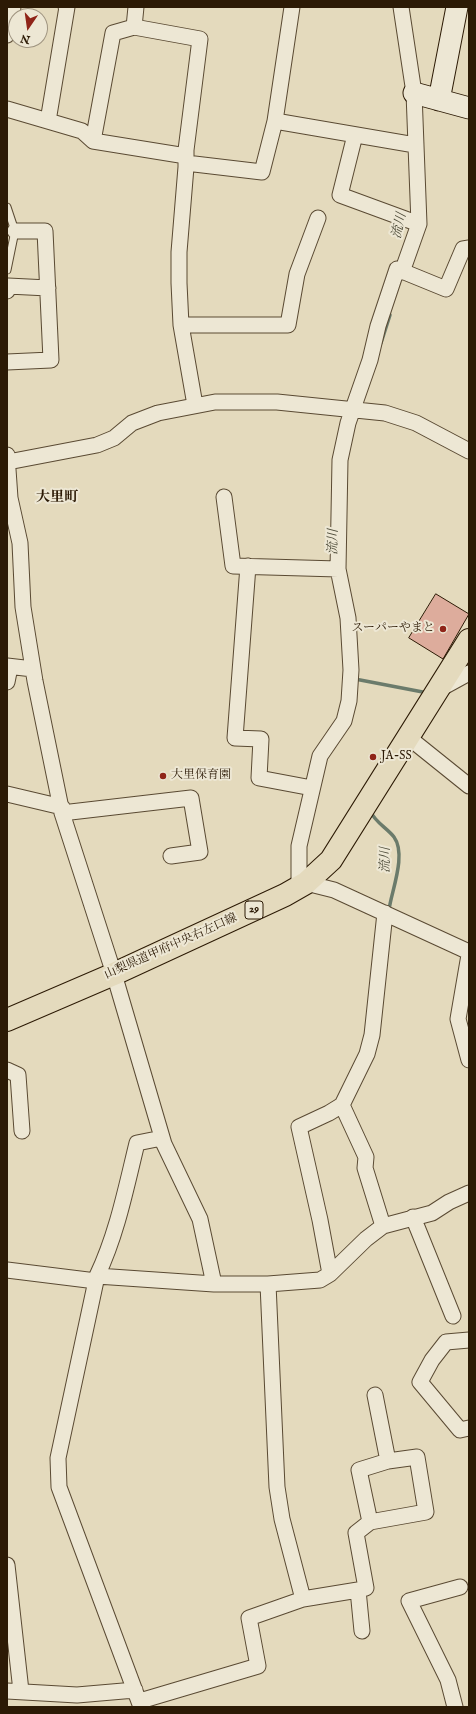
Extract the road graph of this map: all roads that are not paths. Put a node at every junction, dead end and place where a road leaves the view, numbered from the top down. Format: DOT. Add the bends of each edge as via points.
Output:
graph roads {
  1 [pos="13,7"];
  2 [pos="66,7"];
  3 [pos="136,7"];
  4 [pos="292,7"];
  5 [pos="401,7"];
  6 [pos="457,7"];
  7 [pos="134,27"];
  8 [pos="7,35"];
  9 [pos="414,93"];
  10 [pos="439,100"];
  11 [pos="469,108"];
  12 [pos="7,109"];
  13 [pos="48,121"];
  14 [pos="274,121"];
  15 [pos="355,135"];
  16 [pos="93,141"];
  17 [pos="415,145"];
  18 [pos="186,159"];
  19 [pos="7,207"];
  20 [pos="318,218"];
  21 [pos="419,224"];
  22 [pos="15,231"];
  23 [pos="469,248"];
  24 [pos="402,272"];
  25 [pos="7,280"];
  26 [pos="48,288"];
  27 [pos="181,325"];
  28 [pos="7,362"];
  29 [pos="195,405"];
  30 [pos="353,409"];
  31 [pos="469,451"];
  32 [pos="8,459"];
  33 [pos="224,497"];
  34 [pos="248,566"];
  35 [pos="338,569"];
  36 [pos="469,640"];
  37 [pos="9,666"];
  38 [pos="33,669"];
  39 [pos="469,673"];
  40 [pos="7,682"];
  41 [pos="433,697"];
  42 [pos="413,741"];
  43 [pos="469,786"];
  44 [pos="312,788"];
  45 [pos="7,794"];
  46 [pos="62,810"];
  47 [pos="171,856"];
  48 [pos="302,885"];
  49 [pos="385,913"];
  50 [pos="469,952"];
  51 [pos="469,955"];
  52 [pos="114,974"];
  53 [pos="7,1020"];
  54 [pos="469,1060"];
  55 [pos="7,1070"];
  56 [pos="342,1105"];
  57 [pos="22,1131"];
  58 [pos="162,1138"];
  59 [pos="469,1193"];
  60 [pos="413,1217"];
  61 [pos="383,1226"];
  62 [pos="7,1270"];
  63 [pos="330,1274"];
  64 [pos="96,1278"];
  65 [pos="214,1284"];
  66 [pos="268,1284"];
  67 [pos="453,1316"];
  68 [pos="469,1340"];
  69 [pos="375,1395"];
  70 [pos="469,1428"];
  71 [pos="388,1462"];
  72 [pos="370,1522"];
  73 [pos="7,1565"];
  74 [pos="460,1586"];
  75 [pos="358,1590"];
  76 [pos="303,1600"];
  77 [pos="362,1632"];
  78 [pos="14,1691"];
  79 [pos="139,1699"];
  80 [pos="455,1707"];
  1 -- 8 [label="street"];
  2 -- 13 [label="street"];
  3 -- 7 [label="street"];
  4 -- 14 [label="street"];
  5 -- 9 [label="street"];
  6 -- 10 [label="street"];
  7 -- 16 [label="street" via="113,34"];
  7 -- 18 [label="street" via="200,39"];
  9 -- 10 [label="street"];
  9 -- 17 [label="street"];
  10 -- 11 [label="street"];
  12 -- 13 [label="street"];
  13 -- 16 [label="street" via="82,131"];
  14 -- 15 [label="street"];
  14 -- 18 [label="street" via="262,172"];
  15 -- 17 [label="street"];
  15 -- 21 [label="street" via="340,195"];
  16 -- 18 [label="street"];
  17 -- 21 [label="street"];
  18 -- 27 [label="street" via="179,252"];
  19 -- 22 [label="lane"];
  20 -- 27 [label="street" via="297,274 288,325"];
  21 -- 24 [label="street"];
  22 -- 25 [label="lane"];
  22 -- 26 [label="street" via="45,231"];
  23 -- 24 [label="street" via="463,249 446,289"];
  24 -- 30 [label="street" via="397,269"];
  25 -- 26 [label="street"];
  26 -- 28 [label="street" via="51,360"];
  27 -- 29 [label="street"];
  29 -- 30 [label="street" via="215,402 277,402"];
  29 -- 32 [label="street" via="132,422 114,438 97,445"];
  30 -- 31 [label="street" via="385,413 408,420"];
  30 -- 35 [label="street" via="340,460"];
  32 -- 38 [label="street" via="10,498 20,543 23,607"];
  33 -- 34 [label="street" via="233,566"];
  34 -- 35 [label="street"];
  34 -- 44 [label="street" via="235,738 261,739 259,778"];
  35 -- 44 [label="street" via="348,618 349,701 344,721 320,756"];
  36 -- 41 [label="main road, 山梨県道甲府中央右左口線 / 29"];
  37 -- 38 [label="street"];
  37 -- 40 [label="street"];
  38 -- 46 [label="street"];
  39 -- 41 [label="street"];
  41 -- 42 [label="main road, 山梨県道甲府中央右左口線 / 29"];
  42 -- 43 [label="street"];
  42 -- 48 [label="main road, 山梨県道甲府中央右左口線 / 29" via="331,860"];
  44 -- 48 [label="street" via="299,846"];
  45 -- 46 [label="street"];
  46 -- 47 [label="street" via="191,798 200,852"];
  46 -- 52 [label="street"];
  48 -- 49 [label="street" via="334,890"];
  48 -- 52 [label="main road, 山梨県道甲府中央右左口線 / 29"];
  49 -- 50 [label="street"];
  49 -- 56 [label="street" via="368,1054"];
  51 -- 54 [label="street" via="458,1019"];
  52 -- 53 [label="main road, 山梨県道甲府中央右左口線 / 29"];
  52 -- 58 [label="street"];
  55 -- 57 [label="street" via="18,1075"];
  56 -- 61 [label="street" via="366,1157 366,1168"];
  56 -- 63 [label="street" via="299,1127"];
  58 -- 64 [label="street" via="137,1143 115,1232"];
  58 -- 65 [label="street" via="200,1219"];
  59 -- 60 [label="street" via="448,1202 432,1213"];
  60 -- 61 [label="street"];
  60 -- 67 [label="street"];
  61 -- 63 [label="street"];
  62 -- 64 [label="street"];
  63 -- 66 [label="street" via="320,1280"];
  64 -- 65 [label="street"];
  64 -- 79 [label="street" via="57,1472 59,1487"];
  65 -- 66 [label="street"];
  66 -- 76 [label="street" via="277,1487 282,1519"];
  68 -- 70 [label="street" via="446,1342 420,1382 460,1430"];
  69 -- 71 [label="street"];
  71 -- 72 [label="street" via="359,1470"];
  71 -- 72 [label="street" via="417,1457 426,1512"];
  72 -- 75 [label="street" via="356,1533 366,1588"];
  73 -- 78 [label="street"];
  74 -- 80 [label="street" via="409,1601 448,1680"];
  75 -- 76 [label="street"];
  75 -- 77 [label="street"];
  76 -- 79 [label="street" via="249,1618 258,1666"];
  78 -- 79 [label="street"];
}
